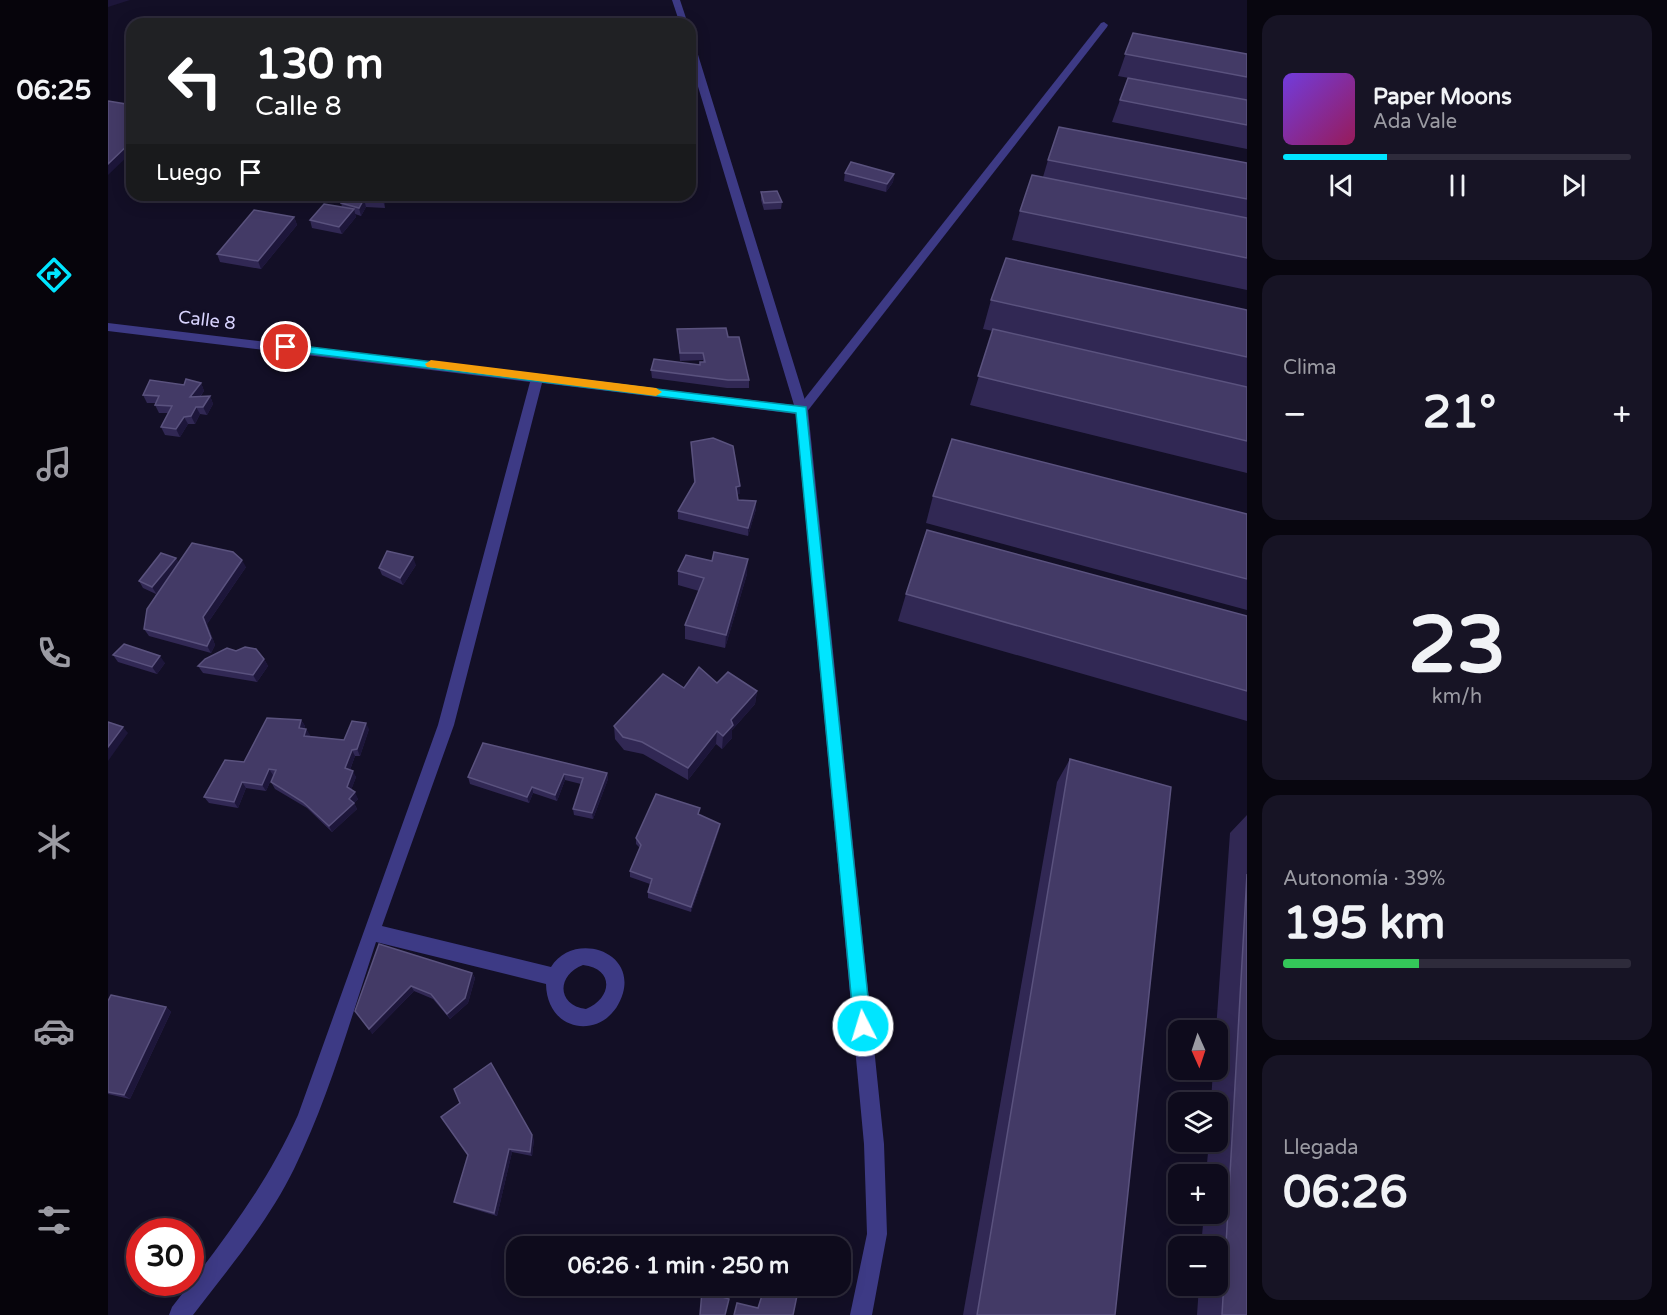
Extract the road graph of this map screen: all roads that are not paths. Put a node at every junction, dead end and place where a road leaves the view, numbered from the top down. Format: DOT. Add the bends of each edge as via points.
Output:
graph roads {
  1 [pos="676,0"];
  2 [pos="682,18"];
  3 [pos="1104,25"];
  4 [pos="696,65"];
  5 [pos="108,327"];
  6 [pos="537,377"];
  7 [pos="802,410"];
  8 [pos="371,932"];
  9 [pos="555,977"];
  10 [pos="180,1315"];
  11 [pos="861,1315"];
  1 -- 2 [label="street"];
  3 -- 7 [label="street"];
  4 -- 7 [label="street"];
  5 -- 6 [label="street, Calle 8"];
  6 -- 7 [label="street, Calle 8"];
  6 -- 8 [label="street" via="447,725"];
  7 -- 11 [label="street" via="874,1144 877,1233"];
  8 -- 9 [label="street"];
  8 -- 10 [label="street" via="307,1118 286,1164 247,1227"];
}
